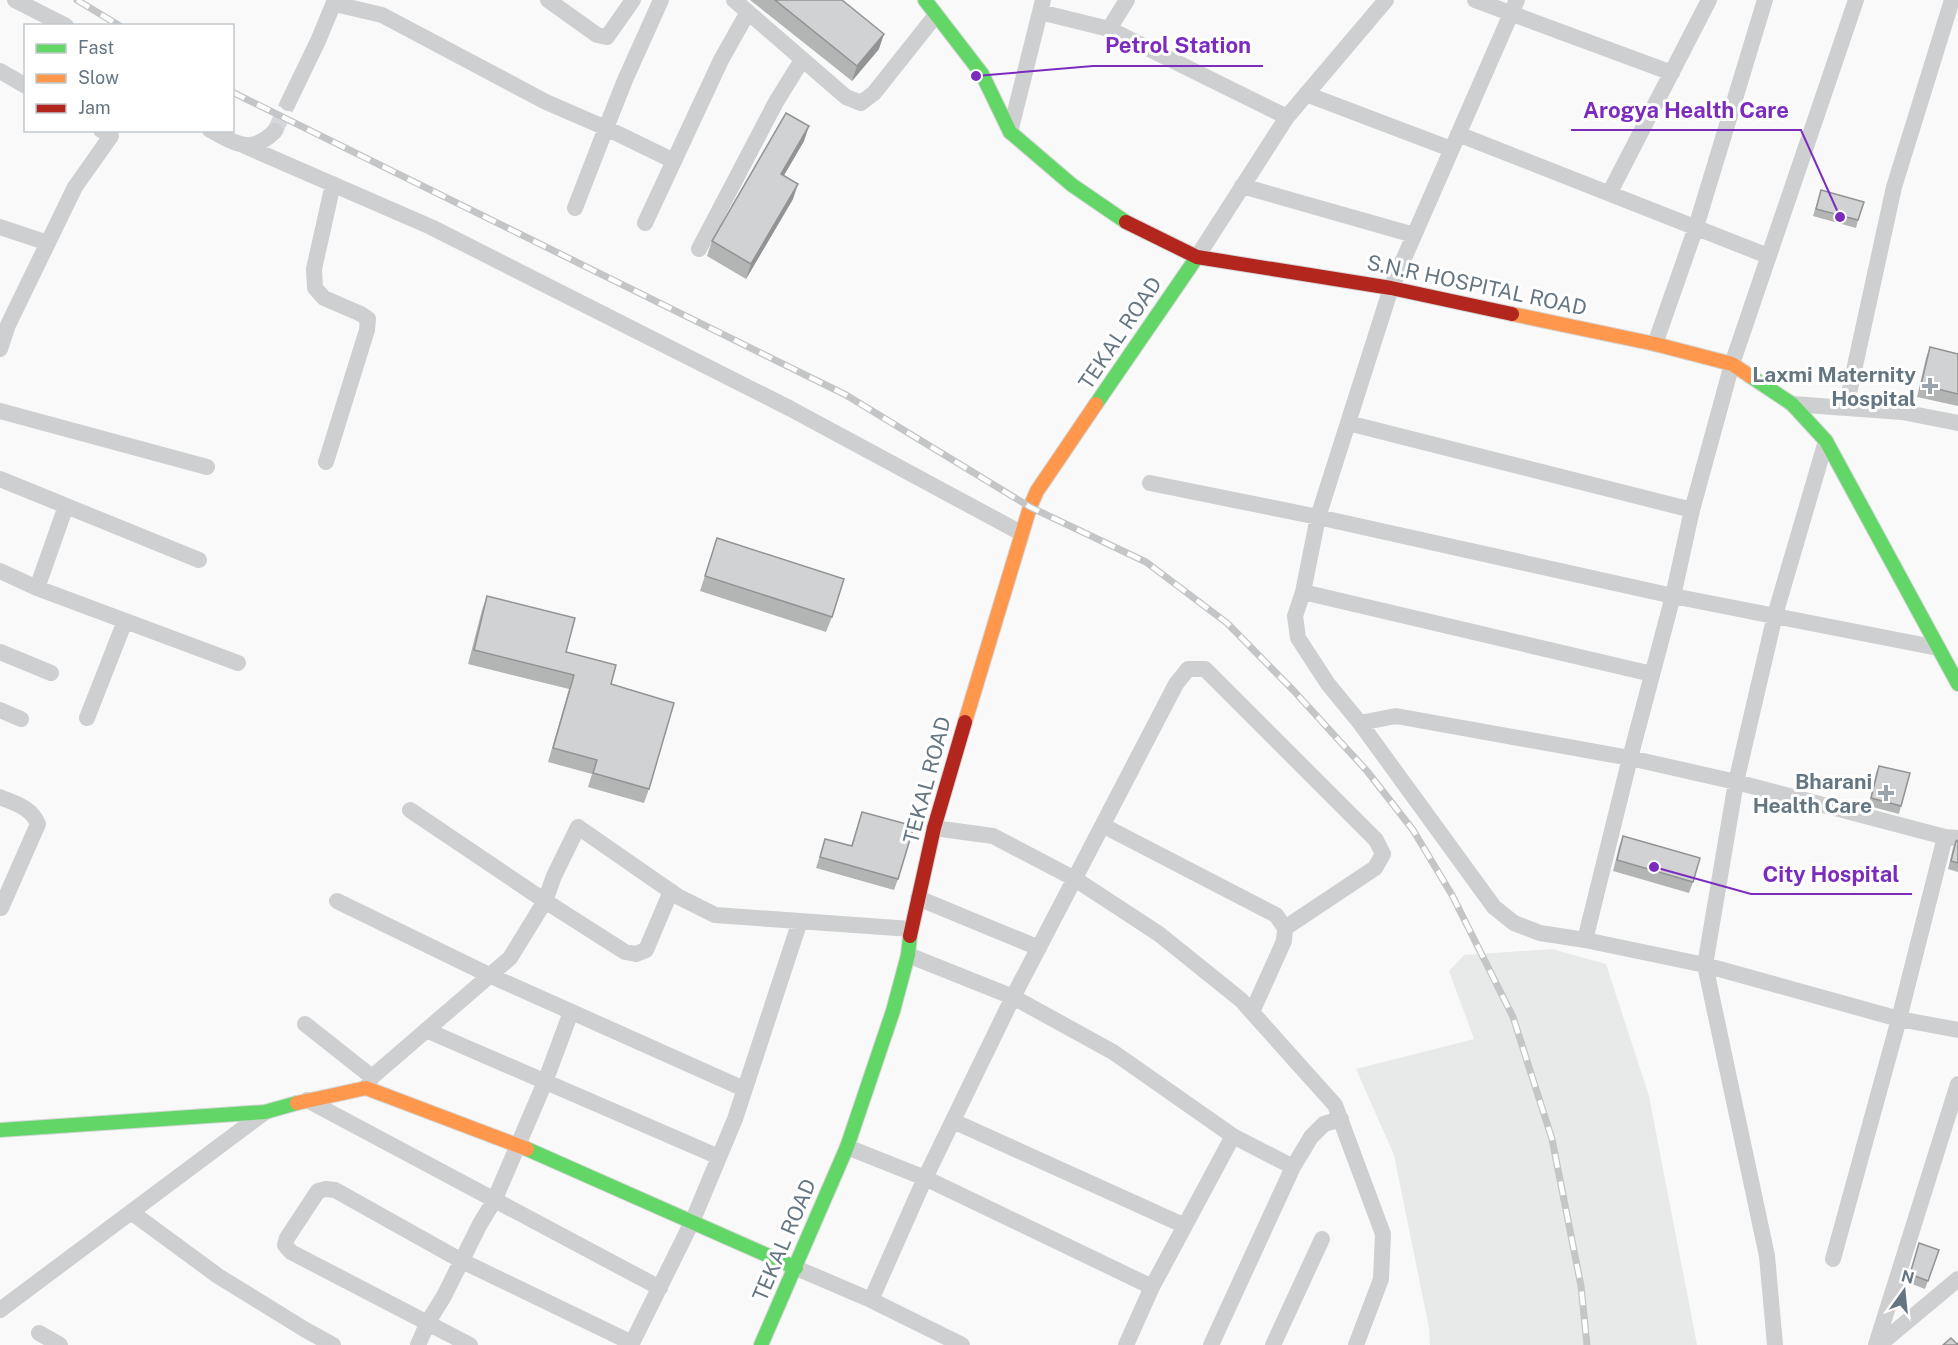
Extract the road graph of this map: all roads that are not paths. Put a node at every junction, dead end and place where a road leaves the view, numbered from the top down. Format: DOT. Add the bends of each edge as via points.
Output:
graph roads {
  1 [pos="15,0"];
  2 [pos="548,0"];
  3 [pos="633,0"];
  4 [pos="661,0"];
  5 [pos="734,0"];
  6 [pos="925,0"];
  7 [pos="1126,0"];
  8 [pos="1386,0"];
  9 [pos="1475,0"];
  10 [pos="1709,0"];
  11 [pos="1765,0"];
  12 [pos="1857,0"];
  13 [pos="1952,0"];
  14 [pos="335,2"];
  15 [pos="1042,6"];
  16 [pos="1513,7"];
  17 [pos="748,12"];
  18 [pos="936,15"];
  19 [pos="62,24"];
  20 [pos="1108,28"];
  21 [pos="802,60"];
  22 [pos="0,71"];
  23 [pos="1672,73"];
  24 [pos="24,85"];
  25 [pos="1306,94"];
  26 [pos="288,104"];
  27 [pos="1287,117"];
  28 [pos="606,128"];
  29 [pos="275,130"];
  30 [pos="110,132"];
  31 [pos="214,132"];
  32 [pos="1010,132"];
  33 [pos="1454,142"];
  34 [pos="245,146"];
  35 [pos="674,162"];
  36 [pos="333,184"];
  37 [pos="1242,186"];
  38 [pos="1610,192"];
  39 [pos="575,208"];
  40 [pos="645,223"];
  41 [pos="0,227"];
  42 [pos="1696,227"];
  43 [pos="1414,234"];
  44 [pos="48,243"];
  45 [pos="699,249"];
  46 [pos="1768,256"];
  47 [pos="1197,257"];
  48 [pos="1391,288"];
  49 [pos="1655,344"];
  50 [pos="0,349"];
  51 [pos="1732,364"];
  52 [pos="1791,404"];
  53 [pos="1846,407"];
  54 [pos="0,411"];
  55 [pos="1348,423"];
  56 [pos="1958,423"];
  57 [pos="1826,441"];
  58 [pos="326,462"];
  59 [pos="207,467"];
  60 [pos="0,479"];
  61 [pos="1150,483"];
  62 [pos="66,506"];
  63 [pos="1692,510"];
  64 [pos="1318,517"];
  65 [pos="1021,533"];
  66 [pos="199,560"];
  67 [pos="0,571"];
  68 [pos="37,588"];
  69 [pos="1303,592"];
  70 [pos="1673,596"];
  71 [pos="1775,615"];
  72 [pos="125,621"];
  73 [pos="1938,648"];
  74 [pos="0,652"];
  75 [pos="238,663"];
  76 [pos="51,673"];
  77 [pos="1652,674"];
  78 [pos="1958,684"];
  79 [pos="0,710"];
  80 [pos="87,718"];
  81 [pos="21,719"];
  82 [pos="1360,723"];
  83 [pos="1630,758"];
  84 [pos="1736,782"];
  85 [pos="0,797"];
  86 [pos="410,810"];
  87 [pos="1104,826"];
  88 [pos="934,828"];
  89 [pos="1952,838"];
  90 [pos="1075,879"];
  91 [pos="671,891"];
  92 [pos="918,898"];
  93 [pos="337,901"];
  94 [pos="545,901"];
  95 [pos="0,908"];
  96 [pos="800,921"];
  97 [pos="1286,928"];
  98 [pos="911,930"];
  99 [pos="1585,940"];
  100 [pos="1039,948"];
  101 [pos="908,955"];
  102 [pos="1705,965"];
  103 [pos="489,975"];
  104 [pos="1013,997"];
  105 [pos="571,1012"];
  106 [pos="1252,1012"];
  107 [pos="1899,1019"];
  108 [pos="305,1024"];
  109 [pos="426,1030"];
  110 [pos="1958,1030"];
  111 [pos="369,1082"];
  112 [pos="545,1082"];
  113 [pos="1958,1084"];
  114 [pos="744,1089"];
  115 [pos="307,1100"];
  116 [pos="265,1112"];
  117 [pos="1341,1119"];
  118 [pos="953,1121"];
  119 [pos="0,1130"];
  120 [pos="1233,1136"];
  121 [pos="517,1145"];
  122 [pos="847,1147"];
  123 [pos="719,1157"];
  124 [pos="1293,1167"];
  125 [pos="925,1178"];
  126 [pos="494,1201"];
  127 [pos="131,1212"];
  128 [pos="693,1222"];
  129 [pos="1183,1226"];
  130 [pos="1322,1239"];
  131 [pos="1833,1259"];
  132 [pos="462,1261"];
  133 [pos="796,1268"];
  134 [pos="1958,1279"];
  135 [pos="1152,1287"];
  136 [pos="660,1288"];
  137 [pos="871,1300"];
  138 [pos="0,1310"];
  139 [pos="428,1322"];
  140 [pos="39,1333"];
  141 [pos="768,1343"];
  142 [pos="331,1344"];
  143 [pos="632,1344"];
  144 [pos="60,1345"];
  145 [pos="418,1345"];
  146 [pos="470,1345"];
  147 [pos="962,1345"];
  148 [pos="1126,1345"];
  149 [pos="1211,1345"];
  150 [pos="1273,1345"];
  151 [pos="1356,1345"];
  152 [pos="1775,1345"];
  153 [pos="1877,1345"];
  1 -- 19 [label="street"];
  2 -- 3 [label="street" via="597,35 607,37"];
  4 -- 28 [label="street"];
  5 -- 17 [label="street"];
  6 -- 18 [label="main road, S.N.R HOSPITAL ROAD"];
  7 -- 20 [label="street"];
  8 -- 25 [label="street"];
  9 -- 16 [label="street"];
  10 -- 23 [label="street"];
  11 -- 42 [label="street"];
  12 -- 46 [label="street"];
  13 -- 53 [label="street" via="1894,188"];
  14 -- 26 [label="street"];
  14 -- 28 [label="street" via="382,15 546,102"];
  15 -- 20 [label="street"];
  15 -- 32 [label="street"];
  16 -- 23 [label="street"];
  16 -- 33 [label="street"];
  17 -- 21 [label="street"];
  17 -- 35 [label="street"];
  18 -- 21 [label="street" via="874,93 861,103 846,97"];
  18 -- 32 [label="main road, S.N.R HOSPITAL ROAD" via="982,74"];
  20 -- 27 [label="street"];
  21 -- 45 [label="street"];
  22 -- 24 [label="street"];
  23 -- 38 [label="street"];
  25 -- 27 [label="street"];
  25 -- 33 [label="street"];
  27 -- 37 [label="street"];
  28 -- 35 [label="street"];
  28 -- 39 [label="street"];
  29 -- 34 [label="street" via="263,142"];
  30 -- 44 [label="street" via="75,187"];
  31 -- 34 [label="street"];
  32 -- 47 [label="main road, S.N.R HOSPITAL ROAD" via="1072,185 1120,219"];
  33 -- 38 [label="street"];
  33 -- 43 [label="street"];
  34 -- 36 [label="street"];
  35 -- 40 [label="street"];
  36 -- 58 [label="street" via="314,269 315,288 324,298 368,319"];
  36 -- 65 [label="street" via="431,227 792,409"];
  37 -- 43 [label="street"];
  37 -- 47 [label="street"];
  38 -- 42 [label="street"];
  41 -- 44 [label="street"];
  42 -- 46 [label="street"];
  42 -- 49 [label="street"];
  43 -- 48 [label="street"];
  44 -- 50 [label="street"];
  46 -- 51 [label="street"];
  47 -- 48 [label="main road, S.N.R HOSPITAL ROAD"];
  47 -- 65 [label="main road, TEKAL ROAD" via="1037,491"];
  48 -- 49 [label="main road, S.N.R HOSPITAL ROAD"];
  48 -- 55 [label="street"];
  49 -- 51 [label="main road, S.N.R HOSPITAL ROAD"];
  51 -- 52 [label="main road, S.N.R HOSPITAL ROAD"];
  51 -- 63 [label="street"];
  52 -- 53 [label="street"];
  52 -- 57 [label="main road, S.N.R HOSPITAL ROAD"];
  53 -- 56 [label="street"];
  54 -- 59 [label="street"];
  55 -- 63 [label="street"];
  55 -- 64 [label="street"];
  57 -- 71 [label="street"];
  57 -- 73 [label="main road, S.N.R HOSPITAL ROAD"];
  60 -- 62 [label="street"];
  61 -- 64 [label="street"];
  62 -- 66 [label="street"];
  62 -- 68 [label="street"];
  63 -- 70 [label="street"];
  64 -- 69 [label="street"];
  64 -- 70 [label="street"];
  65 -- 88 [label="main road, TEKAL ROAD"];
  67 -- 68 [label="street"];
  68 -- 72 [label="street"];
  69 -- 77 [label="street"];
  69 -- 82 [label="street" via="1295,616 1298,638"];
  70 -- 71 [label="street"];
  70 -- 77 [label="street"];
  71 -- 73 [label="street"];
  71 -- 84 [label="street"];
  72 -- 75 [label="street"];
  72 -- 80 [label="street"];
  73 -- 78 [label="main road, S.N.R HOSPITAL ROAD"];
  74 -- 76 [label="street"];
  77 -- 83 [label="street"];
  79 -- 81 [label="street"];
  82 -- 83 [label="street" via="1395,716"];
  82 -- 99 [label="street" via="1494,907 1523,927"];
  83 -- 84 [label="street"];
  83 -- 99 [label="street"];
  84 -- 89 [label="street"];
  84 -- 102 [label="street"];
  85 -- 95 [label="street" via="26,808 38,824"];
  86 -- 94 [label="street"];
  87 -- 90 [label="street"];
  87 -- 97 [label="street" via="1276,915"];
  87 -- 97 [label="street" via="1176,684 1188,669 1205,669 1376,840 1383,854 1375,868"];
  88 -- 90 [label="street" via="993,836"];
  88 -- 92 [label="main road, TEKAL ROAD"];
  89 -- 107 [label="street"];
  90 -- 100 [label="street"];
  90 -- 106 [label="street" via="1159,934"];
  91 -- 94 [label="street" via="646,950 636,954 626,952"];
  91 -- 94 [label="street" via="578,826"];
  91 -- 96 [label="street" via="715,915"];
  92 -- 98 [label="main road, TEKAL ROAD"];
  92 -- 100 [label="street"];
  93 -- 103 [label="street"];
  94 -- 103 [label="street" via="510,958"];
  96 -- 98 [label="street"];
  96 -- 114 [label="street"];
  97 -- 106 [label="street" via="1284,941"];
  98 -- 101 [label="main road, TEKAL ROAD"];
  99 -- 102 [label="street"];
  100 -- 104 [label="street"];
  101 -- 104 [label="street"];
  101 -- 122 [label="main road, TEKAL ROAD"];
  102 -- 107 [label="street"];
  102 -- 152 [label="street" via="1767,1256"];
  103 -- 105 [label="street"];
  103 -- 109 [label="street"];
  104 -- 118 [label="street"];
  104 -- 120 [label="street" via="1113,1052"];
  105 -- 112 [label="street"];
  105 -- 114 [label="street"];
  106 -- 117 [label="street" via="1335,1104"];
  107 -- 110 [label="street"];
  107 -- 131 [label="street"];
  108 -- 111 [label="street"];
  109 -- 111 [label="street"];
  109 -- 112 [label="street"];
  111 -- 115 [label="main road"];
  111 -- 121 [label="main road"];
  112 -- 121 [label="street"];
  112 -- 123 [label="street"];
  113 -- 153 [label="street"];
  114 -- 123 [label="street"];
  115 -- 116 [label="main road"];
  115 -- 126 [label="street"];
  116 -- 119 [label="main road"];
  116 -- 127 [label="street"];
  117 -- 124 [label="street" via="1324,1124 1311,1137"];
  117 -- 151 [label="street" via="1383,1234 1382,1279"];
  118 -- 125 [label="street"];
  118 -- 129 [label="street"];
  120 -- 124 [label="street"];
  120 -- 129 [label="street"];
  121 -- 126 [label="street"];
  121 -- 128 [label="main road"];
  122 -- 125 [label="street"];
  122 -- 133 [label="main road, TEKAL ROAD"];
  123 -- 128 [label="street"];
  124 -- 149 [label="street"];
  125 -- 135 [label="street"];
  125 -- 137 [label="street"];
  126 -- 132 [label="street"];
  126 -- 136 [label="street"];
  127 -- 138 [label="street"];
  127 -- 142 [label="street" via="218,1276"];
  128 -- 133 [label="main road"];
  128 -- 136 [label="street"];
  129 -- 135 [label="street"];
  130 -- 150 [label="street"];
  132 -- 139 [label="street"];
  132 -- 139 [label="street" via="335,1190 318,1191 287,1238 285,1245 291,1252"];
  132 -- 143 [label="street"];
  133 -- 137 [label="street"];
  133 -- 141 [label="main road, TEKAL ROAD"];
  134 -- 153 [label="street"];
  135 -- 148 [label="street"];
  136 -- 143 [label="street"];
  137 -- 147 [label="street"];
  139 -- 145 [label="street"];
  139 -- 146 [label="street"];
  140 -- 144 [label="street"];
}
